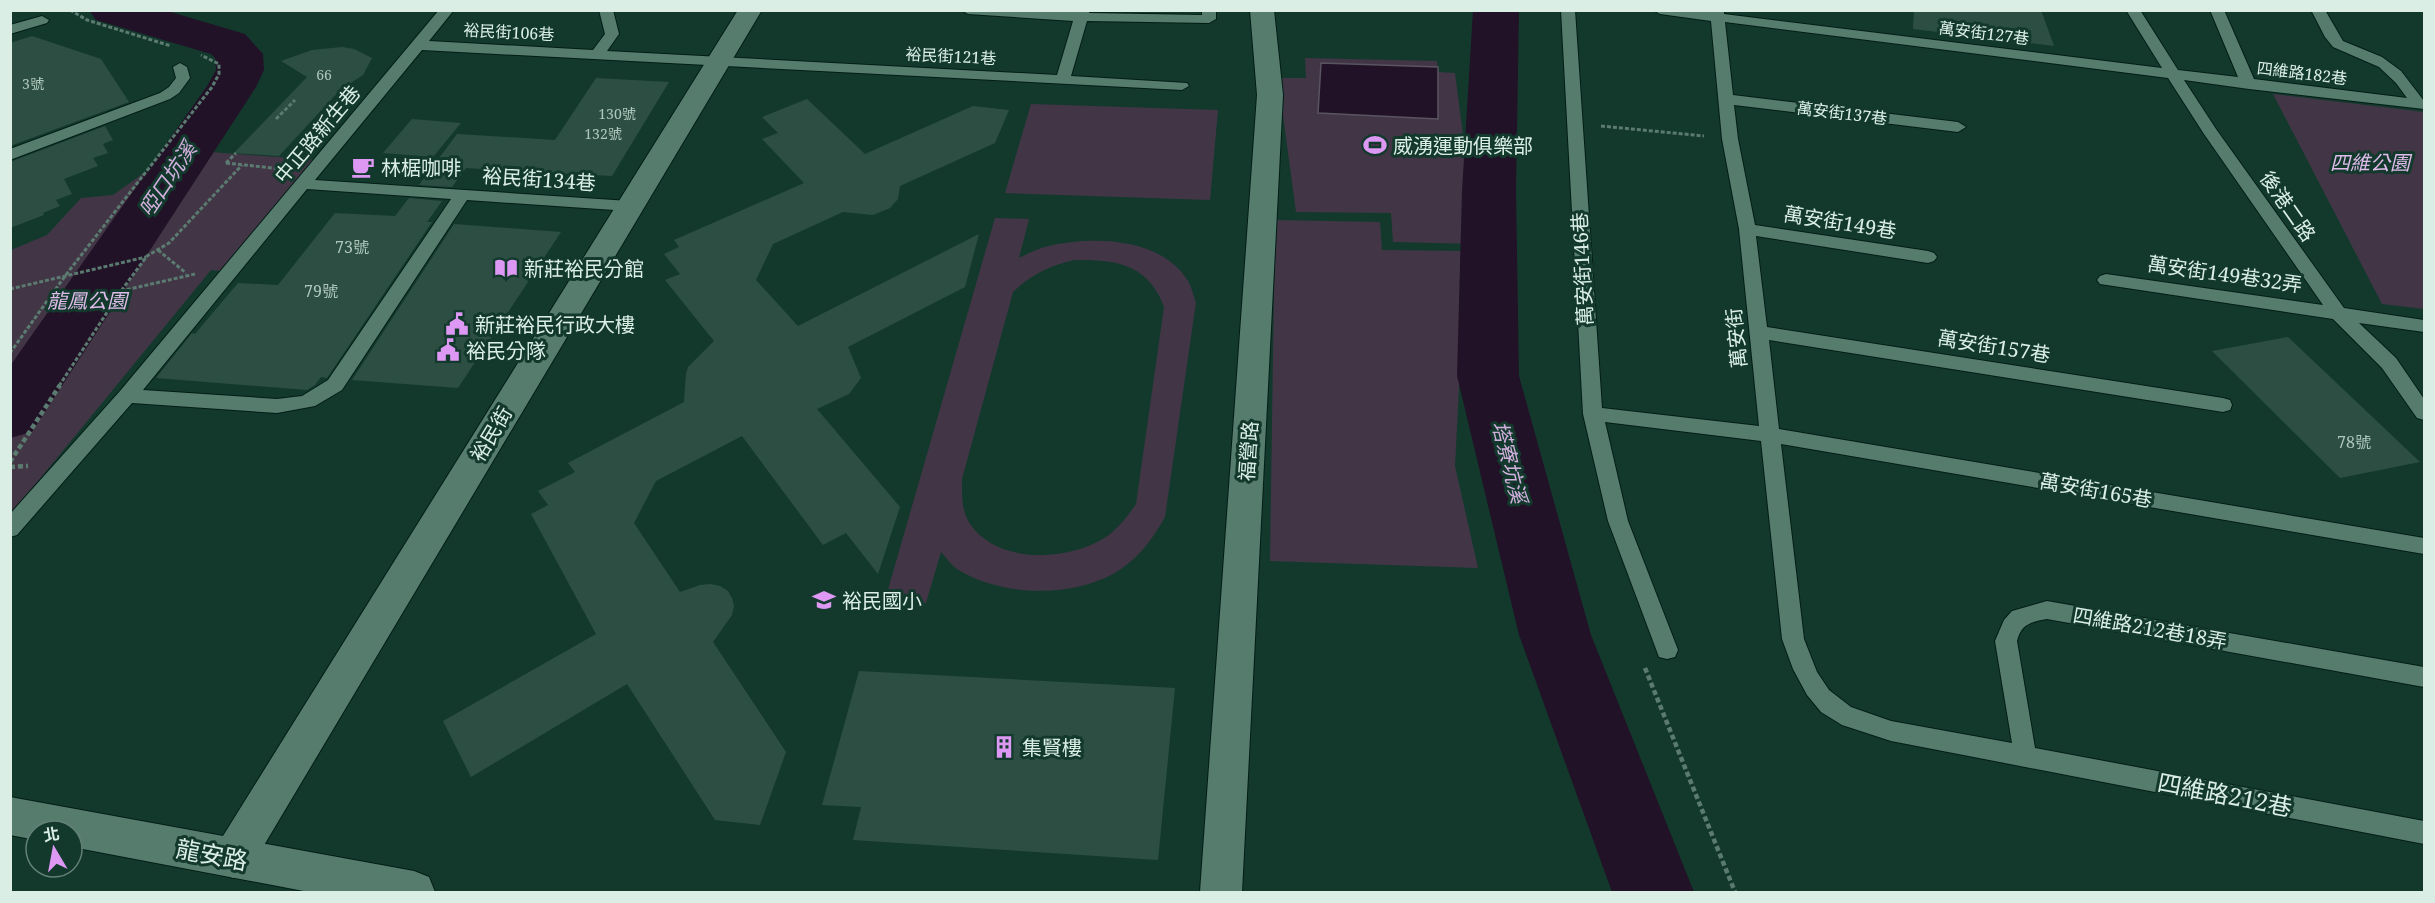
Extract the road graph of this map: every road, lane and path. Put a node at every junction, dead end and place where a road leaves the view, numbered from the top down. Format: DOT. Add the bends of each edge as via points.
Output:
graph roads {
  1 [pos="70,10"];
  2 [pos="447,10"];
  3 [pos="606,10"];
  4 [pos="750,10"];
  5 [pos="968,10"];
  6 [pos="1209,10"];
  7 [pos="1262,10"];
  8 [pos="1568,10"];
  9 [pos="1660,10"];
  10 [pos="2133,10"];
  11 [pos="2217,10"];
  12 [pos="2318,10"];
  13 [pos="1083,14"];
  14 [pos="1717,14"];
  15 [pos="42,20"];
  16 [pos="10,30"];
  17 [pos="418,45"];
  18 [pos="175,47"];
  19 [pos="197,53"];
  20 [pos="597,55"];
  21 [pos="718,62"];
  22 [pos="180,67"];
  23 [pos="2175,74"];
  24 [pos="1063,79"];
  25 [pos="2249,85"];
  26 [pos="1182,86"];
  27 [pos="1726,99"];
  28 [pos="295,100"];
  29 [pos="2422,105"];
  30 [pos="276,119"];
  31 [pos="1574,123"];
  32 [pos="1958,127"];
  33 [pos="1730,139"];
  34 [pos="236,153"];
  35 [pos="10,155"];
  36 [pos="242,165"];
  37 [pos="308,178"];
  38 [pos="463,194"];
  39 [pos="629,206"];
  40 [pos="1747,229"];
  41 [pos="158,250"];
  42 [pos="147,256"];
  43 [pos="1928,257"];
  44 [pos="65,276"];
  45 [pos="2106,280"];
  46 [pos="10,289"];
  47 [pos="121,291"];
  48 [pos="2338,313"];
  49 [pos="2424,326"];
  50 [pos="1758,332"];
  51 [pos="10,353"];
  52 [pos="127,396"];
  53 [pos="2223,405"];
  54 [pos="2424,413"];
  55 [pos="1593,414"];
  56 [pos="1768,434"];
  57 [pos="10,462"];
  58 [pos="10,529"];
  59 [pos="2424,546"];
  60 [pos="1667,650"];
  61 [pos="1801,661"];
  62 [pos="1645,667"];
  63 [pos="2424,677"];
  64 [pos="2025,755"];
  65 [pos="10,816"];
  66 [pos="2424,833"];
  67 [pos="233,858"];
  68 [pos="405,892"];
  69 [pos="1221,892"];
  70 [pos="1735,892"];
  1 -- 18 [label="path" via="87,20"];
  2 -- 17 [label="lane, 中正路新生巷"];
  3 -- 20 [label="lane" via="612,34"];
  4 -- 21 [label="street, 裕民街"];
  5 -- 13 [label="lane"];
  6 -- 13 [label="lane" via="1209,19"];
  7 -- 69 [label="street, 福營路" via="1269,95"];
  8 -- 31 [label="lane, 萬安街146巷"];
  9 -- 14 [label="lane, 萬安街127巷"];
  10 -- 23 [label="lane, 後港二路"];
  11 -- 25 [label="lane"];
  12 -- 29 [label="lane" via="2335,40 2392,70"];
  13 -- 24 [label="lane"];
  14 -- 23 [label="lane, 萬安街127巷"];
  14 -- 27 [label="lane, 萬安街"];
  15 -- 16 [label="lane"];
  17 -- 20 [label="lane, 裕民街106巷"];
  17 -- 37 [label="lane, 中正路新生巷"];
  19 -- 44 [label="path" via="219,64 212,87"];
  20 -- 21 [label="lane, 裕民街106巷"];
  21 -- 24 [label="lane, 裕民街121巷"];
  21 -- 39 [label="street, 裕民街"];
  22 -- 35 [label="lane" via="183,78 165,96"];
  23 -- 25 [label="lane, 四維路182巷"];
  23 -- 48 [label="lane, 後港二路" via="2210,131"];
  24 -- 26 [label="lane, 裕民街121巷"];
  25 -- 29 [label="lane, 四維路182巷"];
  27 -- 32 [label="lane, 萬安街137巷"];
  27 -- 33 [label="lane, 萬安街"];
  28 -- 30 [label="path"];
  31 -- 33 [label="path"];
  31 -- 55 [label="lane, 萬安街146巷"];
  33 -- 40 [label="lane, 萬安街"];
  34 -- 36 [label="path" via="226,163"];
  36 -- 37 [label="path"];
  36 -- 41 [label="path"];
  37 -- 38 [label="lane, 裕民街134巷"];
  37 -- 52 [label="lane, 中正路新生巷"];
  38 -- 39 [label="lane, 裕民街134巷"];
  38 -- 52 [label="lane" via="335,385 320,397 301,405 278,406"];
  39 -- 67 [label="street, 裕民街"];
  40 -- 43 [label="lane, 萬安街149巷"];
  40 -- 50 [label="lane, 萬安街"];
  41 -- 42 [label="path"];
  41 -- 47 [label="path" via="187,274"];
  42 -- 44 [label="path"];
  42 -- 47 [label="path"];
  44 -- 46 [label="path"];
  44 -- 51 [label="path"];
  45 -- 48 [label="lane, 萬安街149巷32弄"];
  47 -- 57 [label="path"];
  48 -- 49 [label="lane, 萬安街149巷32弄"];
  48 -- 54 [label="lane, 後港二路" via="2389,363"];
  50 -- 53 [label="lane, 萬安街157巷"];
  50 -- 56 [label="lane, 萬安街"];
  52 -- 58 [label="lane, 中正路新生巷"];
  55 -- 56 [label="lane"];
  55 -- 60 [label="lane, 萬安街146巷" via="1618,521"];
  56 -- 59 [label="lane, 萬安街165巷"];
  56 -- 61 [label="lane, 萬安街" via="1793,639"];
  61 -- 64 [label="lane, 四維路212巷" via="1815,688 1835,710 1860,722"];
  62 -- 70 [label="path"];
  63 -- 64 [label="lane, 四維路212巷18弄" via="2047,610 2029,613 2009,627 2006,641"];
  64 -- 66 [label="lane, 四維路212巷"];
  65 -- 67 [label="street, 龍安路"];
  67 -- 68 [label="street, 龍安路"];
}
